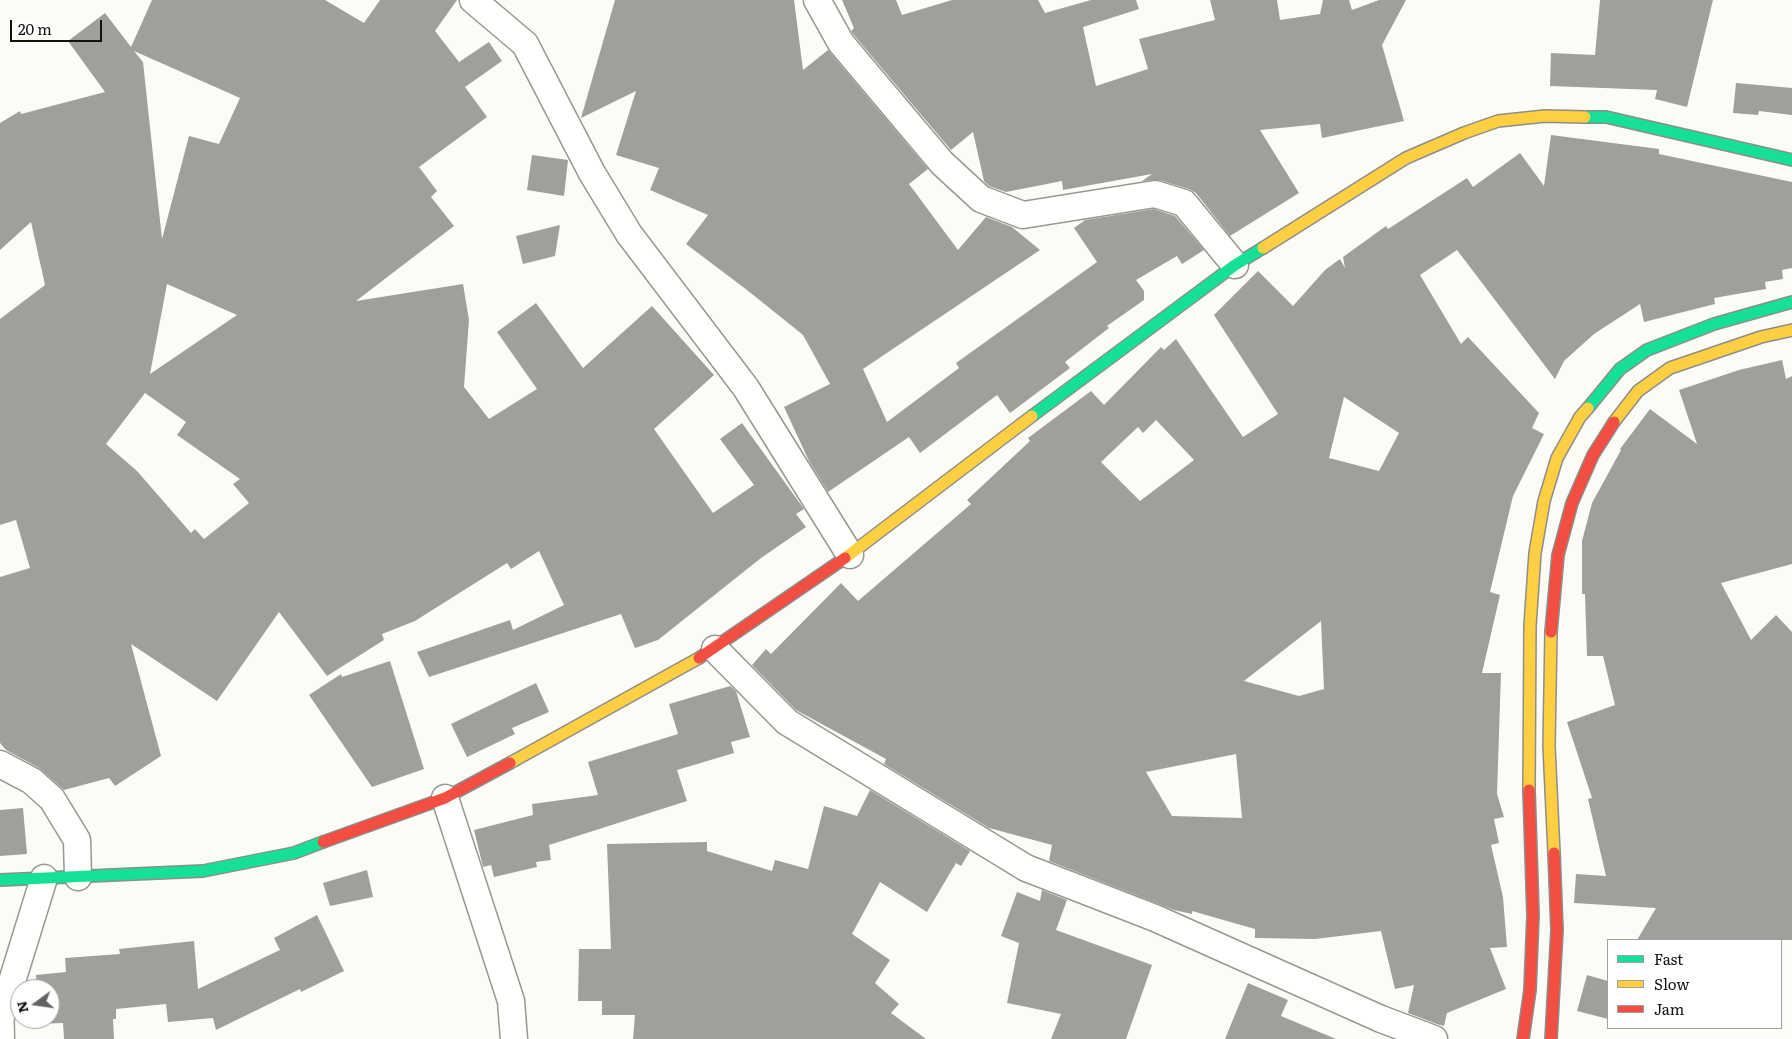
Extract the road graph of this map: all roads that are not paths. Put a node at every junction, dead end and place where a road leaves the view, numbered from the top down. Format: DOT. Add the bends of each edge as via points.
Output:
graph roads {
  1 [pos="473,0"];
  2 [pos="817,0"];
  3 [pos="1792,160"];
  4 [pos="1235,265"];
  5 [pos="1792,302"];
  6 [pos="1792,330"];
  7 [pos="850,555"];
  8 [pos="715,649"];
  9 [pos="0,764"];
  10 [pos="445,798"];
  11 [pos="78,877"];
  12 [pos="44,878"];
  13 [pos="0,880"];
  14 [pos="0,991"];
  15 [pos="1,1028"];
  16 [pos="514,1039"];
  17 [pos="1434,1039"];
  18 [pos="1523,1039"];
  19 [pos="1551,1039"];
  1 -- 7 [label="street" via="525,44 592,173 629,234 746,388"];
  2 -- 4 [label="street" via="841,43 942,163 982,199 1023,215 1155,194 1184,203"];
  3 -- 4 [label="street" via="1606,117 1545,116 1498,121 1406,158"];
  4 -- 7 [label="street"];
  5 -- 18 [label="street" via="1714,324 1647,350 1620,370 1591,403 1557,458 1544,501 1535,553 1530,626 1528,746 1533,915 1530,990"];
  6 -- 19 [label="street" via="1761,337 1670,368 1638,391 1619,413 1593,455 1572,503 1558,555 1550,640 1549,746 1557,930"];
  7 -- 8 [label="street"];
  8 -- 10 [label="street"];
  8 -- 17 [label="street" via="787,722 1026,868 1155,918"];
  9 -- 11 [label="street" via="32,781 52,799 77,840"];
  10 -- 11 [label="street" via="294,853 203,871"];
  10 -- 16 [label="street" via="511,1001"];
  11 -- 12 [label="street"];
  12 -- 13 [label="street"];
  12 -- 15 [label="street"];
  14 -- 15 [label="street"];
}
